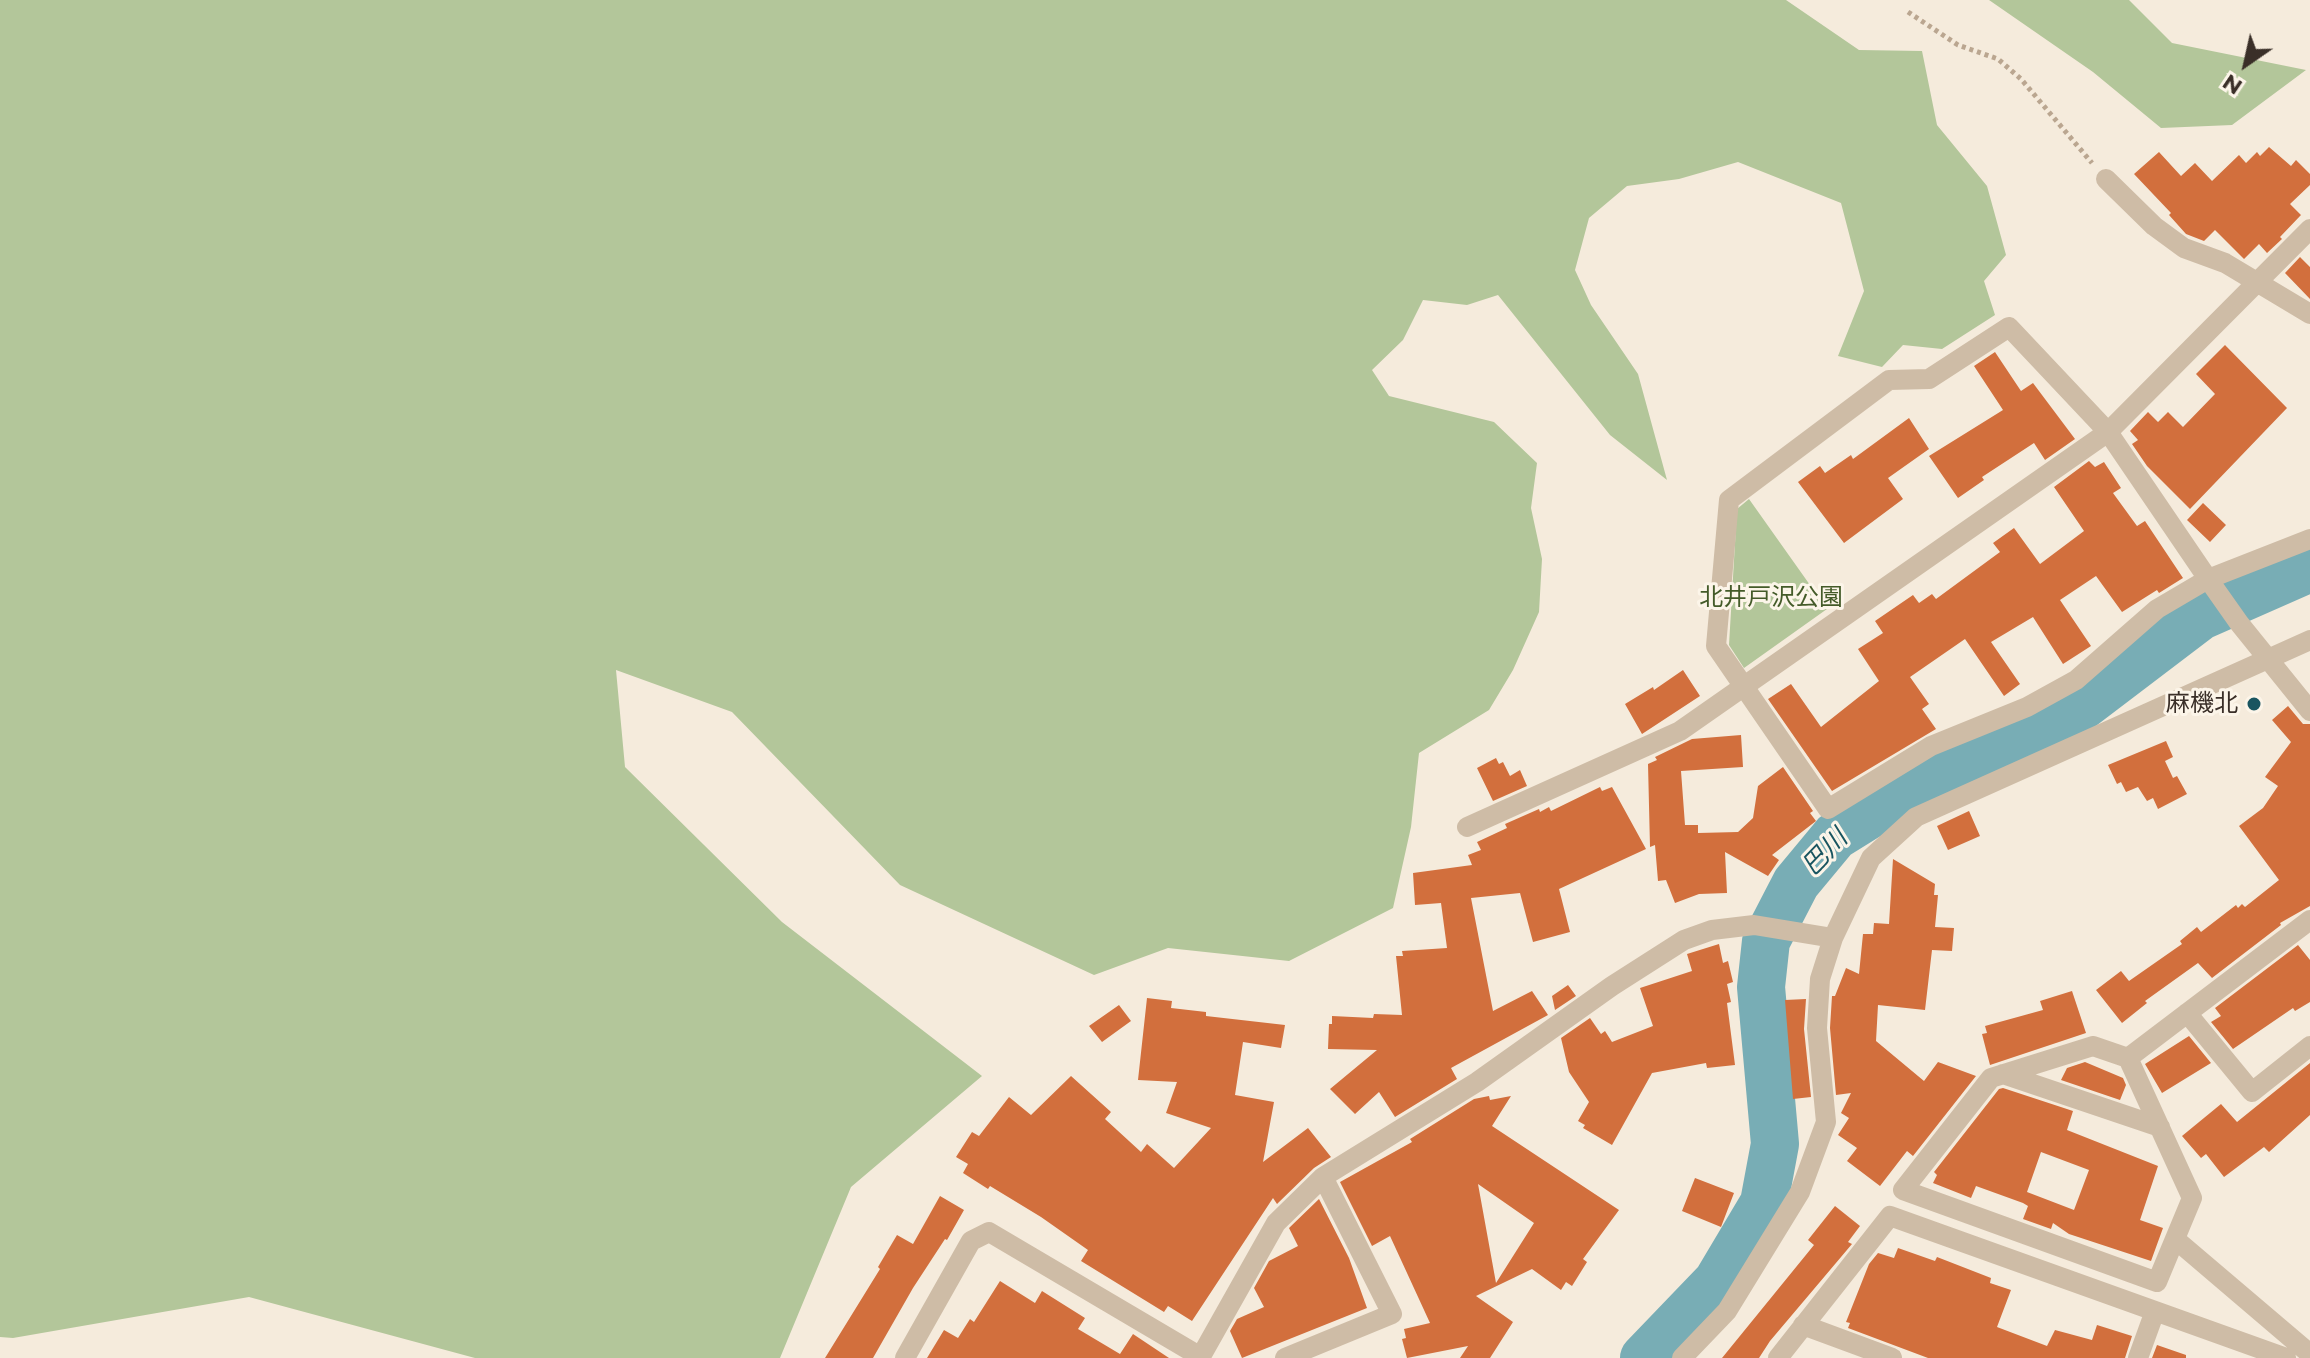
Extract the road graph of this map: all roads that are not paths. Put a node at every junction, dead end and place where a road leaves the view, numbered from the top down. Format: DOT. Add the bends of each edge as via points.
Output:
graph roads {
  1 [pos="2106,179"];
  2 [pos="2310,229"];
  3 [pos="2257,282"];
  4 [pos="2310,314"];
  5 [pos="2108,432"];
  6 [pos="2310,539"];
  7 [pos="2208,579"];
  8 [pos="2310,640"];
  9 [pos="2268,659"];
  10 [pos="1744,687"];
  11 [pos="2310,711"];
  12 [pos="1467,827"];
  13 [pos="2307,927"];
  14 [pos="1833,938"];
  15 [pos="2187,1013"];
  16 [pos="2310,1046"];
  17 [pos="2128,1058"];
  18 [pos="2003,1074"];
  19 [pos="2160,1127"];
  20 [pos="1323,1177"];
  21 [pos="2175,1239"];
  22 [pos="2155,1311"];
  23 [pos="1803,1325"];
  24 [pos="2310,1354"];
  25 [pos="1200,1357"];
  26 [pos="905,1358"];
  27 [pos="1285,1358"];
  28 [pos="1682,1358"];
  29 [pos="1778,1358"];
  30 [pos="1892,1358"];
  31 [pos="2138,1358"];
  32 [pos="2286,1358"];
  1 -- 3 [label="street" via="2184,248"];
  2 -- 3 [label="street"];
  3 -- 4 [label="street"];
  3 -- 5 [label="street"];
  5 -- 7 [label="street"];
  5 -- 10 [label="street"];
  5 -- 10 [label="street" via="2009,327 1929,379 1889,380 1729,500 1716,646"];
  6 -- 7 [label="street"];
  7 -- 9 [label="street"];
  7 -- 10 [label="street" via="2157,609 2076,680 2027,707 1931,746 1828,809"];
  8 -- 9 [label="street"];
  9 -- 11 [label="street"];
  9 -- 14 [label="street" via="1916,817 1871,858"];
  10 -- 12 [label="street" via="1680,731"];
  13 -- 15 [label="street"];
  14 -- 20 [label="street" via="1754,925 1684,940 1477,1082"];
  14 -- 28 [label="street" via="1820,979 1817,1028 1826,1122 1800,1192 1752,1272 1727,1311"];
  15 -- 16 [label="street" via="2252,1092"];
  15 -- 17 [label="street"];
  17 -- 18 [label="street" via="2093,1046"];
  17 -- 19 [label="street"];
  18 -- 19 [label="street"];
  18 -- 21 [label="street" via="1991,1078 1903,1190 2157,1282"];
  19 -- 21 [label="street" via="2192,1198"];
  20 -- 25 [label="street" via="1276,1223"];
  20 -- 27 [label="street" via="1392,1314"];
  21 -- 24 [label="street"];
  22 -- 23 [label="street" via="1890,1216"];
  22 -- 31 [label="street"];
  22 -- 32 [label="street"];
  23 -- 29 [label="street"];
  23 -- 30 [label="street"];
  25 -- 26 [label="street" via="989,1232 971,1241"];
}
